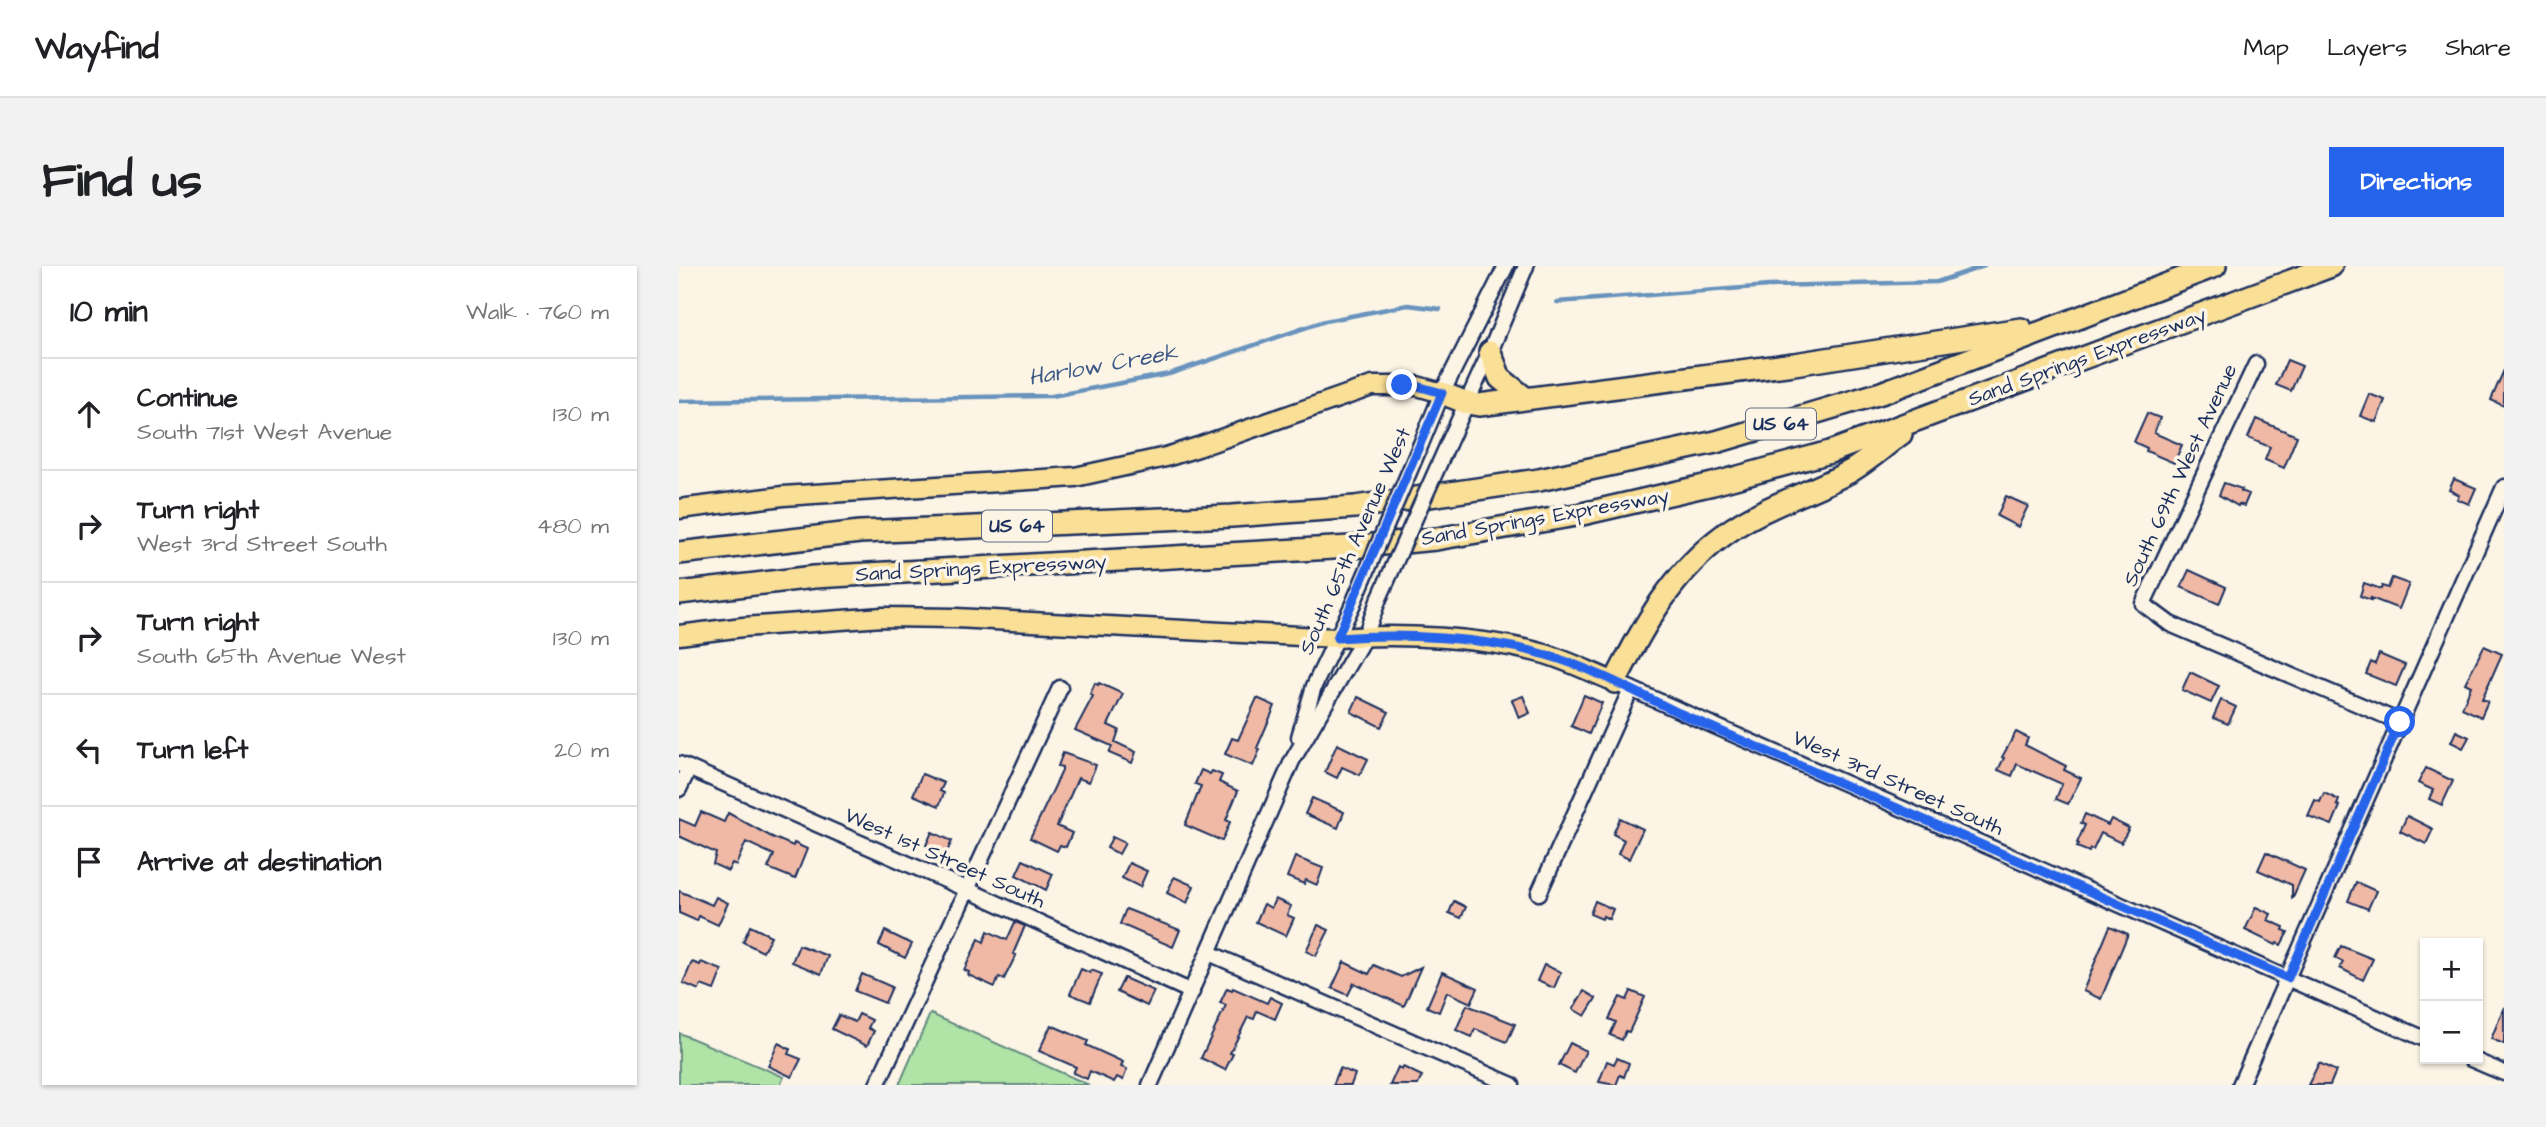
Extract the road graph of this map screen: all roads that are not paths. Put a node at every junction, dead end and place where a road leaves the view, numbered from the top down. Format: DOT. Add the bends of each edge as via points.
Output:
graph roads {
  1 [pos="1506,266"];
  2 [pos="1526,266"];
  3 [pos="2215,266"];
  4 [pos="2332,266"];
  5 [pos="2068,321"];
  6 [pos="1490,352"];
  7 [pos="2256,364"];
  8 [pos="1442,393"];
  9 [pos="1525,398"];
  10 [pos="1467,403"];
  11 [pos="1920,419"];
  12 [pos="2504,487"];
  13 [pos="679,509"];
  14 [pos="679,553"];
  15 [pos="679,593"];
  16 [pos="679,635"];
  17 [pos="1365,636"];
  18 [pos="1337,638"];
  19 [pos="1623,686"];
  20 [pos="1060,688"];
  21 [pos="2400,722"];
  22 [pos="1292,761"];
  23 [pos="684,766"];
  24 [pos="679,789"];
  25 [pos="968,890"];
  26 [pos="1539,893"];
  27 [pos="1209,953"];
  28 [pos="2288,978"];
  29 [pos="1192,992"];
  30 [pos="2420,1037"];
  31 [pos="2483,1064"];
  32 [pos="2504,1073"];
  33 [pos="877,1085"];
  34 [pos="1150,1085"];
  35 [pos="1512,1085"];
  36 [pos="2240,1085"];
  1 -- 8 [label="street, South 65th Avenue West"];
  2 -- 6 [label="street, South 65th Avenue West"];
  3 -- 5 [label="highway, Sand Springs Expressway / US 64"];
  4 -- 11 [label="highway, Sand Springs Expressway / US 64"];
  5 -- 9 [label="highway" via="1794,364"];
  5 -- 14 [label="highway, Sand Springs Expressway / US 64" via="1881,393 1795,420 1539,480 1355,507 859,533"];
  6 -- 9 [label="highway" via="1500,378"];
  6 -- 10 [label="street, South 65th Avenue West"];
  7 -- 21 [label="street, South 69th West Avenue" via="2143,604 2171,624"];
  8 -- 10 [label="highway"];
  8 -- 13 [label="main road" via="1417,386 1372,386 1198,447 1075,477 783,496"];
  8 -- 18 [label="street, South 65th Avenue West, bridge"];
  9 -- 10 [label="highway"];
  10 -- 17 [label="street, South 65th Avenue West, bridge"];
  11 -- 15 [label="highway, Sand Springs Expressway / US 64" via="1830,452 1713,484 1582,514 1436,539 814,577"];
  11 -- 19 [label="highway" via="1850,472 1779,502 1703,552 1649,618"];
  12 -- 21 [label="street"];
  16 -- 18 [label="main road, West 3rd Street South" via="816,620 908,617"];
  17 -- 18 [label="main road, West 3rd Street South"];
  17 -- 19 [label="main road, West 3rd Street South" via="1529,650"];
  17 -- 22 [label="street, South 65th Avenue West"];
  18 -- 22 [label="street, South 65th Avenue West" via="1314,686"];
  19 -- 26 [label="street"];
  19 -- 28 [label="street, West 3rd Street South"];
  20 -- 25 [label="street"];
  21 -- 28 [label="street"];
  22 -- 27 [label="street, South 65th Avenue West"];
  23 -- 24 [label="street"];
  23 -- 25 [label="street, West 1st Street South"];
  25 -- 29 [label="street, West 1st Street South"];
  25 -- 33 [label="street"];
  27 -- 29 [label="street, South 65th Avenue West"];
  27 -- 35 [label="street"];
  28 -- 30 [label="street, West 3rd Street South"];
  28 -- 36 [label="street"];
  29 -- 34 [label="street, South 65th Avenue West"];
  31 -- 32 [label="street"];
}
